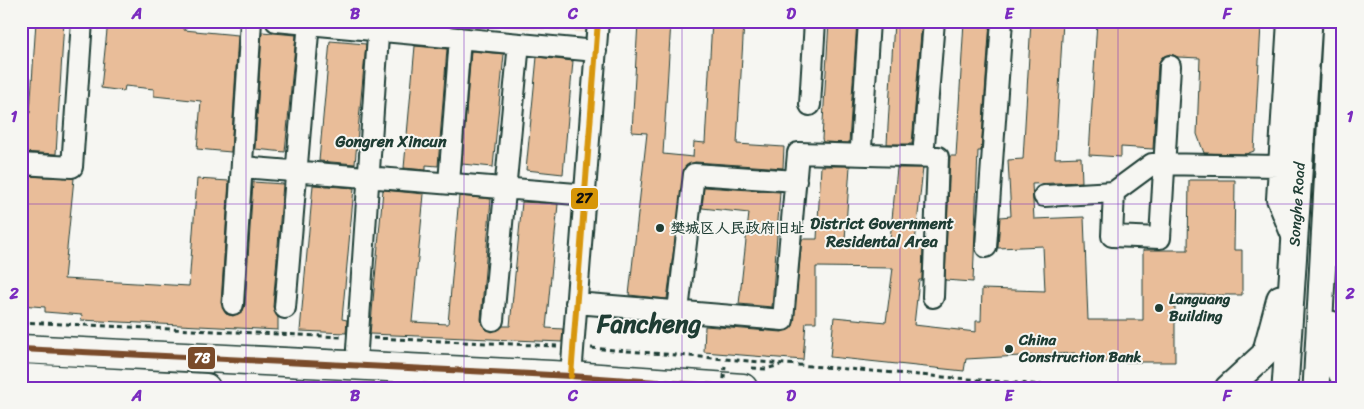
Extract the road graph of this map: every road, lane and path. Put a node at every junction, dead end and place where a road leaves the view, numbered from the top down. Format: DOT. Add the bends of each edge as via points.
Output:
graph roads {
  1 [pos="82,21"];
  2 [pos="251,21"];
  3 [pos="276,21"];
  4 [pos="598,21"];
  5 [pos="815,21"];
  6 [pos="869,21"];
  7 [pos="934,21"];
  8 [pos="1002,21"];
  9 [pos="1288,21"];
  10 [pos="1309,21"];
  11 [pos="1336,21"];
  12 [pos="308,23"];
  13 [pos="379,26"];
  14 [pos="460,38"];
  15 [pos="596,51"];
  16 [pos="518,53"];
  17 [pos="1170,66"];
  18 [pos="810,106"];
  19 [pos="924,145"];
  20 [pos="861,147"];
  21 [pos="21,164"];
  22 [pos="1164,164"];
  23 [pos="1279,166"];
  24 [pos="242,167"];
  25 [pos="294,171"];
  26 [pos="369,177"];
  27 [pos="796,181"];
  28 [pos="449,183"];
  29 [pos="504,188"];
  30 [pos="1343,190"];
  31 [pos="1114,192"];
  32 [pos="576,194"];
  33 [pos="1044,196"];
  34 [pos="1295,243"];
  35 [pos="986,247"];
  36 [pos="1323,247"];
  37 [pos="933,297"];
  38 [pos="576,303"];
  39 [pos="234,304"];
  40 [pos="285,308"];
  41 [pos="678,311"];
  42 [pos="493,320"];
  43 [pos="21,322"];
  44 [pos="357,343"];
  45 [pos="572,347"];
  46 [pos="21,349"];
  47 [pos="725,366"];
  48 [pos="571,376"];
  49 [pos="1343,376"];
  50 [pos="21,378"];
  51 [pos="83,384"];
  52 [pos="206,388"];
  53 [pos="723,388"];
  54 [pos="743,388"];
  55 [pos="1078,388"];
  56 [pos="1228,388"];
  57 [pos="1285,388"];
  58 [pos="1316,388"];
  1 -- 21 [label="street" via="72,167"];
  2 -- 24 [label="street"];
  3 -- 12 [label="street"];
  4 -- 15 [label="street"];
  5 -- 18 [label="street"];
  6 -- 20 [label="street"];
  7 -- 19 [label="street"];
  8 -- 35 [label="street"];
  9 -- 23 [label="street"];
  10 -- 34 [label="main road, Songhe Road"];
  11 -- 36 [label="main road, Songhe Road"];
  12 -- 13 [label="street"];
  12 -- 25 [label="street"];
  13 -- 14 [label="street"];
  13 -- 26 [label="street"];
  14 -- 15 [label="street"];
  14 -- 28 [label="street"];
  15 -- 38 [label="street"];
  16 -- 29 [label="street"];
  17 -- 22 [label="street"];
  22 -- 23 [label="street"];
  22 -- 31 [label="street" via="1152,164"];
  22 -- 31 [label="street" via="1160,238 1112,236"];
  23 -- 34 [label="street" via="1277,199"];
  24 -- 25 [label="street"];
  24 -- 39 [label="street"];
  25 -- 26 [label="street"];
  25 -- 40 [label="street"];
  26 -- 28 [label="street"];
  26 -- 44 [label="street"];
  27 -- 37 [label="street" via="798,154 938,157"];
  27 -- 41 [label="street" via="694,174"];
  27 -- 41 [label="street" via="783,320"];
  28 -- 29 [label="street"];
  29 -- 32 [label="street"];
  29 -- 42 [label="street"];
  30 -- 36 [label="street"];
  31 -- 33 [label="street"];
  34 -- 56 [label="main road" via="1265,354"];
  34 -- 57 [label="main road, Songhe Road"];
  36 -- 49 [label="main road" via="1333,354"];
  36 -- 58 [label="main road, Songhe Road"];
  38 -- 41 [label="street"];
  38 -- 45 [label="street"];
  43 -- 44 [label="path"];
  44 -- 45 [label="path"];
  45 -- 48 [label="street"];
  45 -- 55 [label="path"];
  46 -- 48 [label="highway"];
  47 -- 53 [label="path, bridge"];
  48 -- 54 [label="highway"];
  50 -- 51 [label="highway"];
  51 -- 52 [label="highway"];
}
